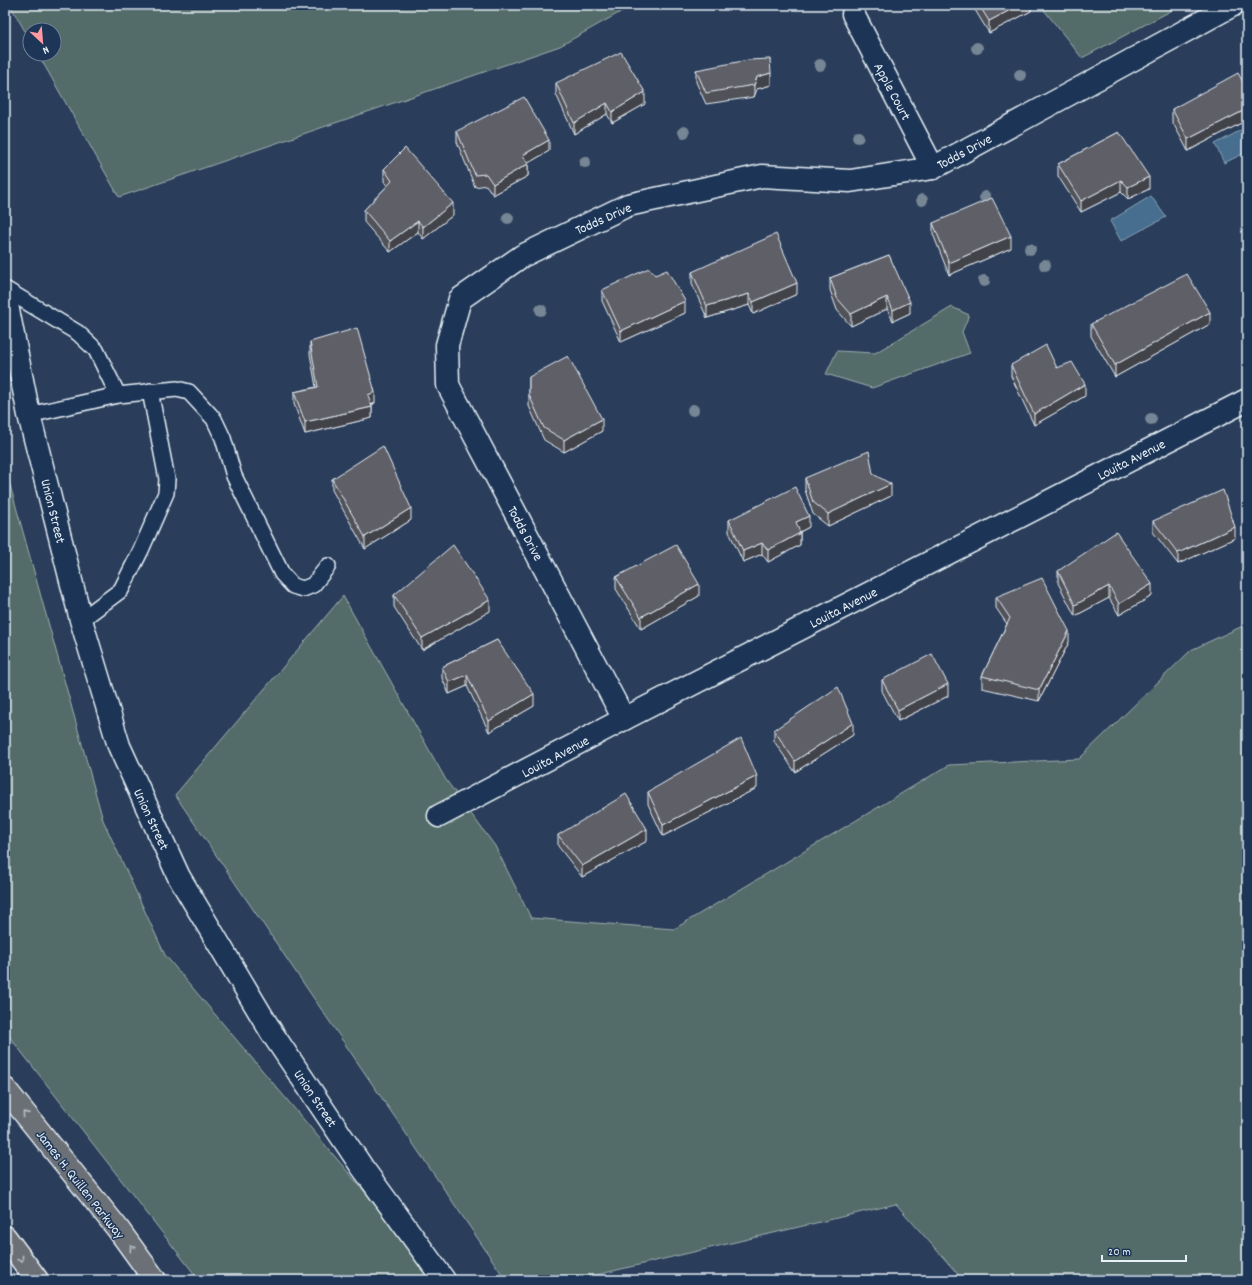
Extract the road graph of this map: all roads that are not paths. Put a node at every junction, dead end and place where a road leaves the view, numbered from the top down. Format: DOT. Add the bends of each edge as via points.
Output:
graph roads {
  1 [pos="1233,5"];
  2 [pos="853,14"];
  3 [pos="933,168"];
  4 [pos="5,289"];
  5 [pos="5,295"];
  6 [pos="150,391"];
  7 [pos="118,395"];
  8 [pos="1247,400"];
  9 [pos="29,415"];
  10 [pos="328,566"];
  11 [pos="81,620"];
  12 [pos="624,719"];
  13 [pos="439,816"];
  14 [pos="5,1089"];
  15 [pos="5,1237"];
  16 [pos="37,1280"];
  17 [pos="155,1280"];
  18 [pos="444,1280"];
  1 -- 3 [label="street, Todds Drive"];
  2 -- 3 [label="street, Apple Court"];
  3 -- 12 [label="street, Todds Drive" via="850,181 762,176 628,205 522,256 460,300 446,345 448,385"];
  4 -- 7 [label="lane" via="78,333 96,350"];
  5 -- 9 [label="street, Union Street"];
  6 -- 7 [label="lane"];
  6 -- 10 [label="lane" via="177,389 190,392 214,420 223,438 234,476 282,574 293,586 303,589 313,584"];
  6 -- 11 [label="lane" via="167,479 166,493 121,590"];
  7 -- 9 [label="lane"];
  8 -- 12 [label="street, Louita Avenue"];
  9 -- 11 [label="street, Union Street"];
  11 -- 18 [label="street, Union Street" via="119,746 179,877 272,1033 362,1167"];
  12 -- 13 [label="street, Louita Avenue"];
  17 -- 14 [label="highway, James H. Quillen Parkway, one-way" via="118,1229"];
  15 -- 16 [label="highway, one-way"];
}
